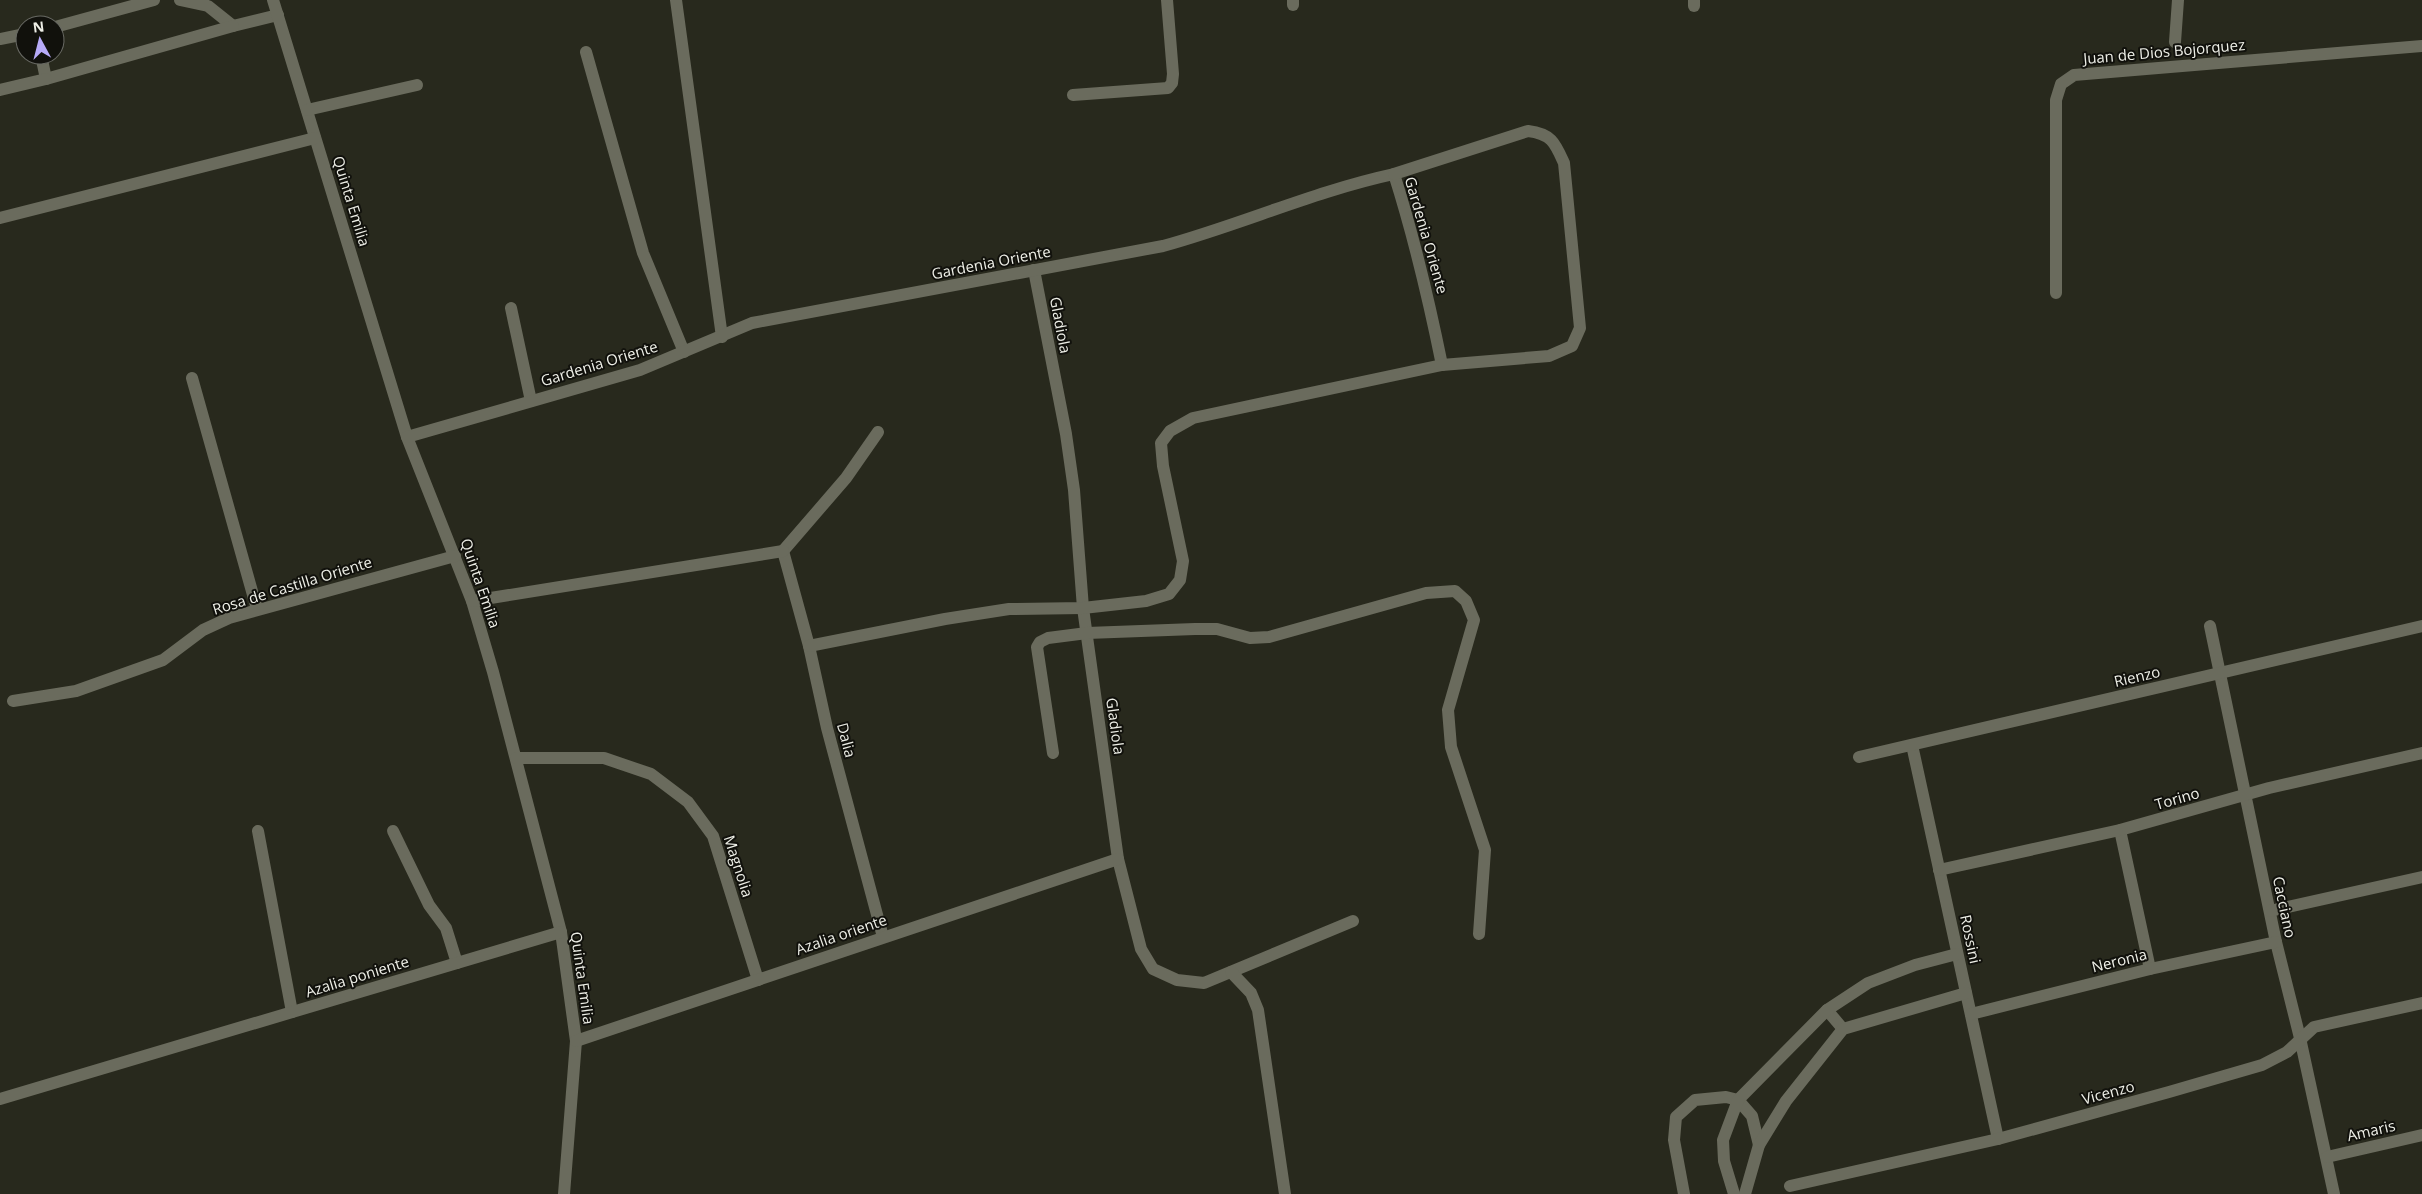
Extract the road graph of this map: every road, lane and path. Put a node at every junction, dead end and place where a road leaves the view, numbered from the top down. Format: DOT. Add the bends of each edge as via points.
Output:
graph roads {
  1 [pos="154,0"];
  2 [pos="180,0"];
  3 [pos="273,0"];
  4 [pos="676,0"];
  5 [pos="1167,0"];
  6 [pos="2178,0"];
  7 [pos="278,15"];
  8 [pos="65,24"];
  9 [pos="233,26"];
  10 [pos="15,36"];
  11 [pos="0,40"];
  12 [pos="2175,42"];
  13 [pos="2422,46"];
  14 [pos="586,52"];
  15 [pos="43,65"];
  16 [pos="46,79"];
  17 [pos="417,85"];
  18 [pos="0,90"];
  19 [pos="1073,95"];
  20 [pos="307,110"];
  21 [pos="315,138"];
  22 [pos="1394,174"];
  23 [pos="0,218"];
  24 [pos="1034,270"];
  25 [pos="2056,293"];
  26 [pos="511,308"];
  27 [pos="722,337"];
  28 [pos="684,352"];
  29 [pos="1442,365"];
  30 [pos="192,378"];
  31 [pos="531,401"];
  32 [pos="878,432"];
  33 [pos="407,437"];
  34 [pos="783,550"];
  35 [pos="455,556"];
  36 [pos="472,601"];
  37 [pos="1083,608"];
  38 [pos="257,609"];
  39 [pos="2210,626"];
  40 [pos="2422,626"];
  41 [pos="1086,633"];
  42 [pos="809,646"];
  43 [pos="2220,673"];
  44 [pos="13,701"];
  45 [pos="1912,745"];
  46 [pos="1053,753"];
  47 [pos="2422,753"];
  48 [pos="1859,757"];
  49 [pos="516,758"];
  50 [pos="2244,796"];
  51 [pos="258,830"];
  52 [pos="2120,830"];
  53 [pos="393,831"];
  54 [pos="1118,859"];
  55 [pos="1939,870"];
  56 [pos="2422,877"];
  57 [pos="2270,911"];
  58 [pos="1354,921"];
  59 [pos="561,932"];
  60 [pos="1479,934"];
  61 [pos="882,938"];
  62 [pos="2276,942"];
  63 [pos="1957,954"];
  64 [pos="457,963"];
  65 [pos="2150,970"];
  66 [pos="1231,972"];
  67 [pos="758,980"];
  68 [pos="1966,993"];
  69 [pos="2422,1003"];
  70 [pos="1827,1010"];
  71 [pos="292,1012"];
  72 [pos="1971,1014"];
  73 [pos="1843,1029"];
  74 [pos="2300,1038"];
  75 [pos="576,1041"];
  76 [pos="0,1099"];
  77 [pos="1738,1100"];
  78 [pos="2422,1135"];
  79 [pos="1998,1139"];
  80 [pos="1759,1145"];
  81 [pos="2327,1157"];
  82 [pos="1790,1186"];
  83 [pos="564,1194"];
  84 [pos="1285,1194"];
  85 [pos="1684,1194"];
  86 [pos="1734,1194"];
  87 [pos="1745,1194"];
  88 [pos="2334,1194"];
  1 -- 8 [label="street"];
  2 -- 9 [label="street" via="208,6"];
  3 -- 7 [label="street, Quinta Emilia"];
  4 -- 27 [label="street"];
  5 -- 19 [label="street" via="1172,74 1168,88"];
  6 -- 12 [label="street"];
  7 -- 9 [label="street"];
  7 -- 20 [label="street, Quinta Emilia"];
  9 -- 16 [label="street"];
  10 -- 11 [label="street"];
  13 -- 25 [label="street, Juan de Dios Bojorquez" via="2074,75 2061,84 2056,100"];
  14 -- 28 [label="street" via="643,253"];
  15 -- 16 [label="street"];
  16 -- 18 [label="street"];
  17 -- 20 [label="street"];
  20 -- 21 [label="street, Quinta Emilia"];
  21 -- 23 [label="street"];
  21 -- 33 [label="street, Quinta Emilia"];
  22 -- 24 [label="street, Gardenia Oriente" via="1337,189 1201,236"];
  22 -- 29 [label="street, Gardenia Oriente" via="1409,221"];
  22 -- 29 [label="street" via="1528,131 1543,133 1556,143 1564,163 1580,328 1572,346 1549,356"];
  24 -- 27 [label="street, Gardenia Oriente" via="752,323"];
  24 -- 37 [label="street, Gladiola" via="1066,434 1074,490"];
  26 -- 31 [label="street"];
  27 -- 28 [label="street, Gardenia Oriente"];
  28 -- 31 [label="street, Gardenia Oriente" via="640,370"];
  29 -- 37 [label="street" via="1193,418 1170,431 1161,443 1162,466 1183,561 1180,580 1169,594"];
  30 -- 38 [label="street"];
  31 -- 33 [label="street, Gardenia Oriente"];
  32 -- 34 [label="street" via="846,478"];
  33 -- 35 [label="street, Quinta Emilia"];
  34 -- 36 [label="street"];
  34 -- 42 [label="street, Dalia"];
  35 -- 36 [label="street, Quinta Emilia"];
  35 -- 38 [label="street, Rosa de Castilla Oriente"];
  36 -- 49 [label="street, Quinta Emilia"];
  37 -- 41 [label="street, Gladiola"];
  37 -- 42 [label="street" via="1009,609"];
  38 -- 44 [label="street, Rosa de Castilla Oriente" via="204,630 163,660 76,691"];
  39 -- 43 [label="street, Cacciano"];
  40 -- 43 [label="street, Rienzo"];
  41 -- 46 [label="street" via="1048,638 1038,647"];
  41 -- 54 [label="street, Gladiola"];
  41 -- 60 [label="street" via="1217,629 1250,638 1269,637 1426,593 1455,592 1466,600 1474,620 1448,710 1451,747 1485,850"];
  42 -- 61 [label="street, Dalia" via="826,728"];
  43 -- 45 [label="street, Rienzo"];
  43 -- 50 [label="street, Cacciano"];
  45 -- 48 [label="street, Rienzo"];
  45 -- 55 [label="street, Rossini"];
  47 -- 50 [label="street, Torino"];
  49 -- 59 [label="street, Quinta Emilia"];
  49 -- 67 [label="street, Magnolia" via="604,758 651,774 688,802 713,836"];
  50 -- 52 [label="street, Torino"];
  50 -- 57 [label="street, Cacciano"];
  51 -- 71 [label="street"];
  52 -- 55 [label="street, Torino"];
  52 -- 65 [label="street"];
  53 -- 64 [label="street" via="429,904 446,928"];
  54 -- 61 [label="street, Azalia oriente"];
  54 -- 66 [label="street, Gladiola" via="1141,949 1153,969 1177,980 1204,983"];
  55 -- 63 [label="street, Rossini"];
  56 -- 57 [label="street"];
  57 -- 62 [label="street, Cacciano"];
  58 -- 66 [label="street, Gladiola"];
  59 -- 64 [label="street, Azalia poniente"];
  59 -- 75 [label="street, Quinta Emilia"];
  61 -- 67 [label="street, Azalia oriente"];
  62 -- 65 [label="street, Neronia"];
  62 -- 74 [label="street, Cacciano"];
  63 -- 68 [label="street, Rossini"];
  63 -- 70 [label="street" via="1915,965 1868,983"];
  64 -- 71 [label="street, Azalia poniente"];
  65 -- 72 [label="street, Neronia"];
  66 -- 84 [label="street" via="1256,1002"];
  67 -- 75 [label="street, Azalia oriente"];
  68 -- 72 [label="street, Rossini"];
  68 -- 73 [label="street"];
  69 -- 74 [label="street, Vicenzo" via="2331,1022 2314,1027"];
  70 -- 73 [label="street"];
  70 -- 77 [label="street"];
  71 -- 76 [label="street, Azalia poniente"];
  72 -- 79 [label="street, Rossini"];
  73 -- 80 [label="street" via="1786,1101"];
  74 -- 79 [label="street, Vicenzo" via="2287,1052 2262,1065"];
  74 -- 81 [label="street, Cacciano"];
  75 -- 83 [label="street, Quinta Emilia"];
  77 -- 80 [label="street" via="1752,1116"];
  77 -- 85 [label="street" via="1726,1097 1696,1100 1676,1117 1674,1140"];
  77 -- 86 [label="street" via="1723,1140 1724,1161"];
  78 -- 81 [label="street, Amaris"];
  79 -- 82 [label="street, Vicenzo"];
  80 -- 87 [label="street"];
  81 -- 88 [label="street, Cacciano"];
}
